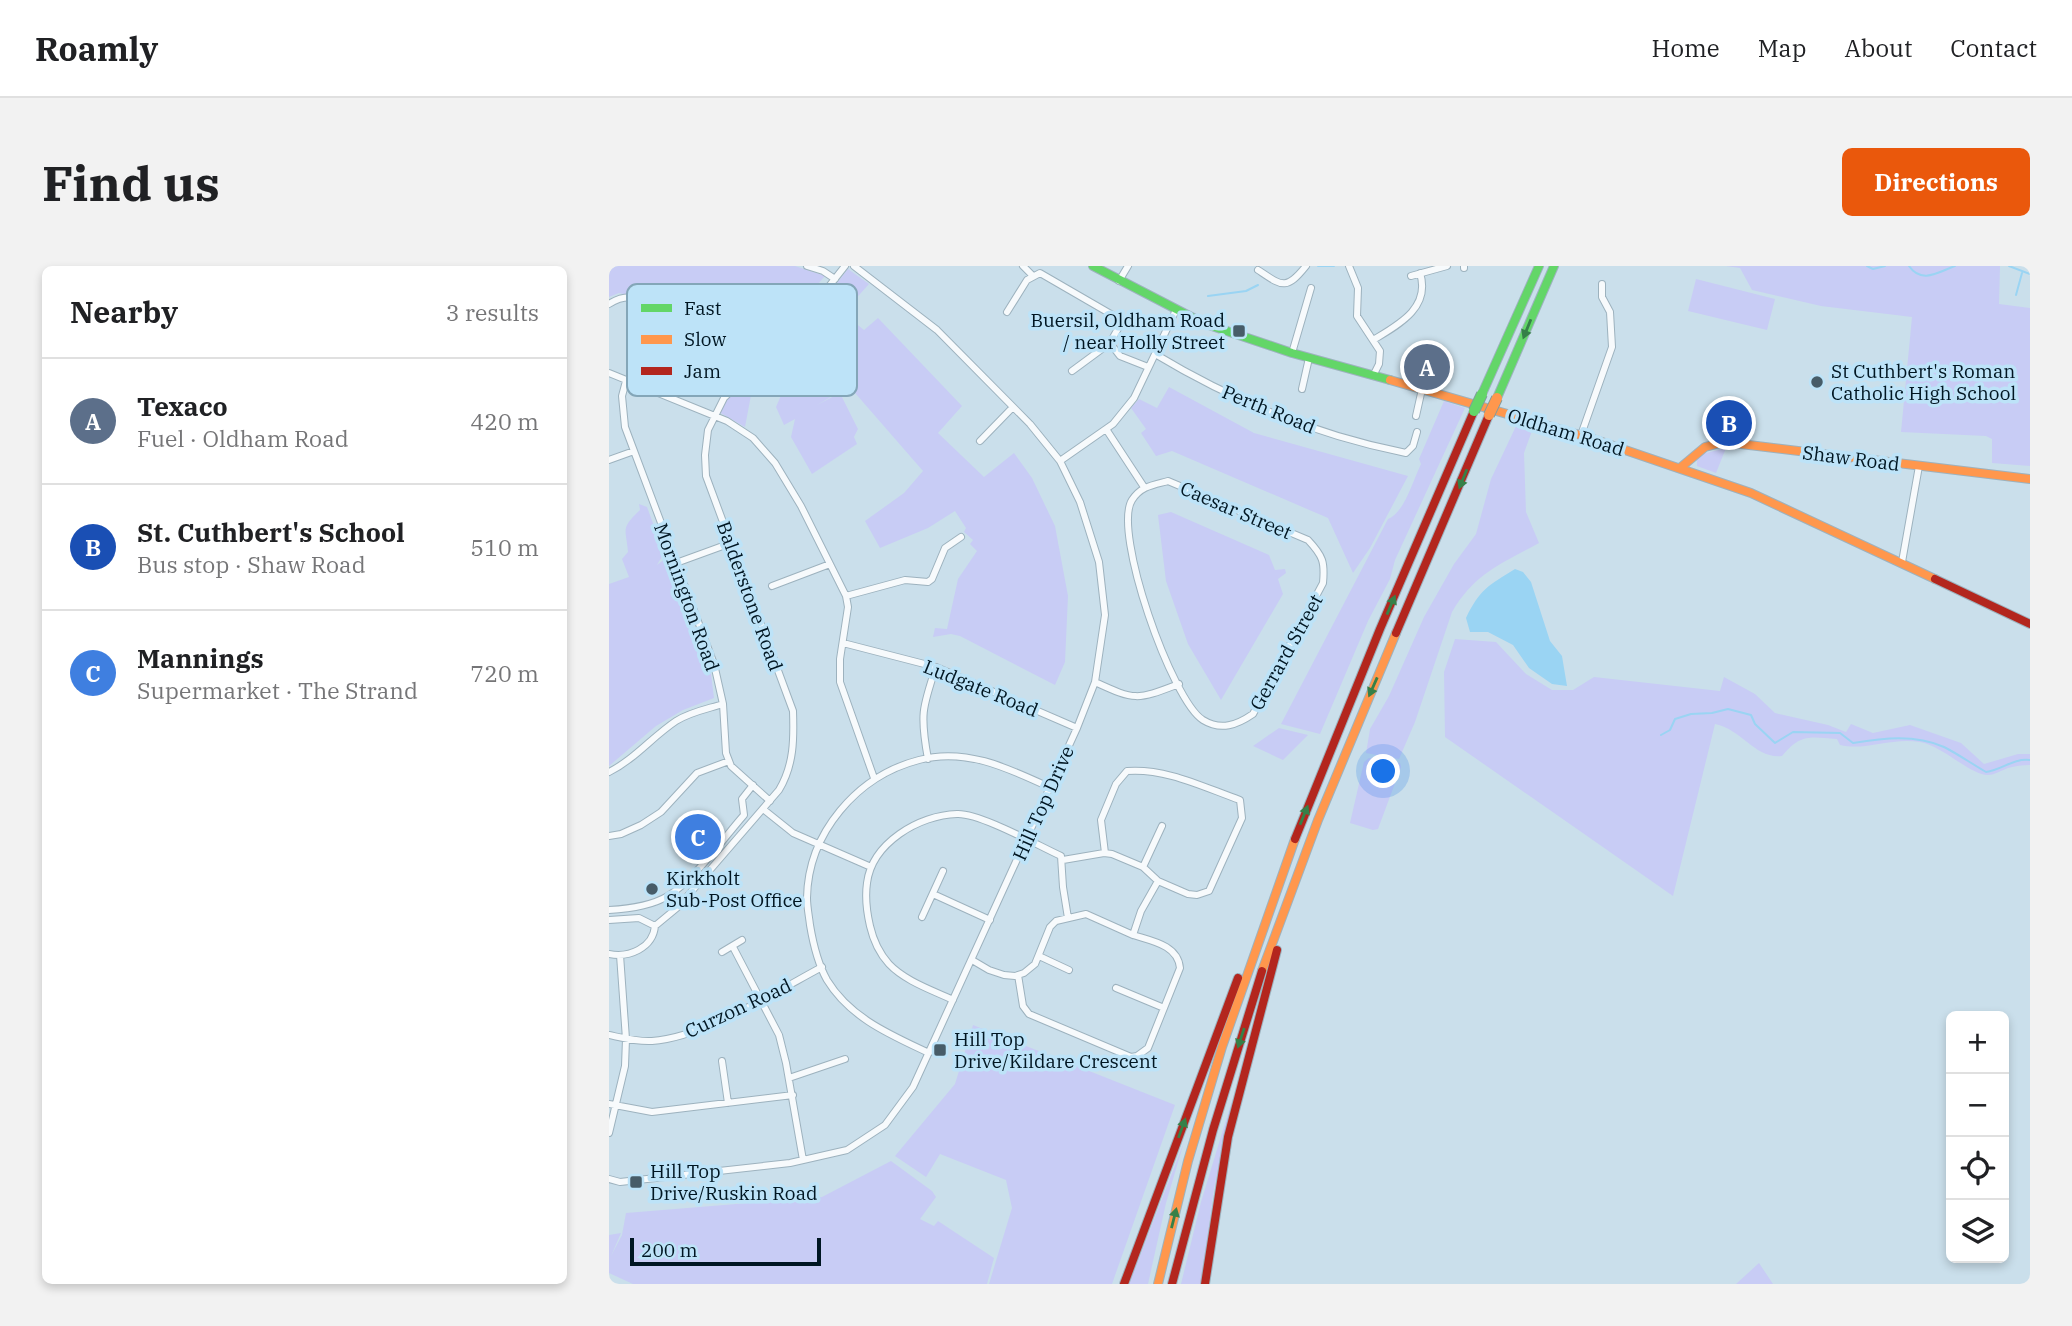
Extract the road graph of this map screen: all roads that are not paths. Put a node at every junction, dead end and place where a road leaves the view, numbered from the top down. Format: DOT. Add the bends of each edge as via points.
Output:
graph roads {
  1 [pos="807,266"];
  2 [pos="845,266"];
  3 [pos="854,266"];
  4 [pos="1023,266"];
  5 [pos="1093,266"];
  6 [pos="1128,266"];
  7 [pos="1306,266"];
  8 [pos="1349,266"];
  9 [pos="1447,266"];
  10 [pos="1539,266"];
  11 [pos="1554,266"];
  12 [pos="1258,270"];
  13 [pos="1420,273"];
  14 [pos="1034,276"];
  15 [pos="1411,276"];
  16 [pos="835,279"];
  17 [pos="1119,281"];
  18 [pos="831,284"];
  19 [pos="1602,284"];
  20 [pos="1311,288"];
  21 [pos="627,298"];
  22 [pos="609,304"];
  23 [pos="1175,310"];
  24 [pos="1007,312"];
  25 [pos="1373,340"];
  26 [pos="1110,343"];
  27 [pos="1292,353"];
  28 [pos="1154,354"];
  29 [pos="1309,358"];
  30 [pos="1148,368"];
  31 [pos="1072,370"];
  32 [pos="609,373"];
  33 [pos="1373,376"];
  34 [pos="626,381"];
  35 [pos="1422,388"];
  36 [pos="1302,389"];
  37 [pos="664,396"];
  38 [pos="727,396"];
  39 [pos="1013,407"];
  40 [pos="714,416"];
  41 [pos="1416,416"];
  42 [pos="1105,429"];
  43 [pos="1417,432"];
  44 [pos="1581,435"];
  45 [pos="980,441"];
  46 [pos="633,451"];
  47 [pos="609,460"];
  48 [pos="1060,461"];
  49 [pos="1919,466"];
  50 [pos="1680,468"];
  51 [pos="2030,479"];
  52 [pos="1144,487"];
  53 [pos="961,537"];
  54 [pos="731,543"];
  55 [pos="1321,555"];
  56 [pos="1902,562"];
  57 [pos="676,563"];
  58 [pos="830,564"];
  59 [pos="772,586"];
  60 [pos="846,596"];
  61 [pos="2030,624"];
  62 [pos="843,643"];
  63 [pos="936,667"];
  64 [pos="1095,682"];
  65 [pos="1179,684"];
  66 [pos="723,704"];
  67 [pos="1077,728"];
  68 [pos="928,759"];
  69 [pos="729,761"];
  70 [pos="609,772"];
  71 [pos="874,778"];
  72 [pos="753,785"];
  73 [pos="1051,788"];
  74 [pos="770,801"];
  75 [pos="763,809"];
  76 [pos="1162,826"];
  77 [pos="609,836"];
  78 [pos="1027,841"];
  79 [pos="820,843"];
  80 [pos="1290,849"];
  81 [pos="1105,853"];
  82 [pos="1062,858"];
  83 [pos="871,867"];
  84 [pos="1143,867"];
  85 [pos="943,871"];
  86 [pos="1295,879"];
  87 [pos="1158,881"];
  88 [pos="933,894"];
  89 [pos="638,906"];
  90 [pos="609,910"];
  91 [pos="922,917"];
  92 [pos="639,918"];
  93 [pos="1068,918"];
  94 [pos="990,919"];
  95 [pos="609,920"];
  96 [pos="655,926"];
  97 [pos="1133,935"];
  98 [pos="742,940"];
  99 [pos="733,947"];
  100 [pos="722,952"];
  101 [pos="609,954"];
  102 [pos="620,955"];
  103 [pos="1039,956"];
  104 [pos="972,960"];
  105 [pos="822,967"];
  106 [pos="1069,970"];
  107 [pos="1018,975"];
  108 [pos="1116,988"];
  109 [pos="760,999"];
  110 [pos="953,1000"];
  111 [pos="1164,1008"];
  112 [pos="609,1035"];
  113 [pos="626,1039"];
  114 [pos="929,1053"];
  115 [pos="845,1059"];
  116 [pos="722,1061"];
  117 [pos="789,1078"];
  118 [pos="793,1095"];
  119 [pos="728,1104"];
  120 [pos="612,1105"];
  121 [pos="609,1133"];
  122 [pos="803,1160"];
  123 [pos="609,1179"];
  124 [pos="1124,1284"];
  125 [pos="1158,1284"];
  126 [pos="1172,1284"];
  127 [pos="1205,1284"];
  1 -- 16 [label="street"];
  2 -- 16 [label="street, Balderstone Road"];
  3 -- 39 [label="street, Hill Top Drive" via="937,330"];
  4 -- 14 [label="street"];
  5 -- 17 [label="main road, Oldham Road"];
  6 -- 17 [label="street"];
  7 -- 12 [label="street" via="1286,284"];
  8 -- 25 [label="street" via="1358,288 1357,316"];
  9 -- 13 [label="street"];
  80 -- 10 [label="main road, one-way, bridge"];
  11 -- 86 [label="main road, one-way, bridge"];
  13 -- 15 [label="street"];
  13 -- 25 [label="street" via="1420,302"];
  14 -- 24 [label="street"];
  14 -- 26 [label="street" via="1040,273 1115,317 1120,325"];
  16 -- 18 [label="street, Balderstone Road"];
  17 -- 23 [label="main road, Oldham Road"];
  19 -- 44 [label="street" via="1602,297 1610,312 1612,347"];
  20 -- 27 [label="street"];
  21 -- 22 [label="street"];
  23 -- 27 [label="main road, Oldham Road"];
  23 -- 28 [label="street"];
  25 -- 33 [label="street" via="1380,351"];
  26 -- 30 [label="street" via="1120,356"];
  26 -- 31 [label="street"];
  27 -- 29 [label="main road, Oldham Road"];
  28 -- 30 [label="street"];
  28 -- 43 [label="street, Perth Road" via="1295,424 1406,453"];
  29 -- 33 [label="main road, Oldham Road"];
  29 -- 36 [label="street"];
  30 -- 42 [label="street" via="1134,398"];
  32 -- 34 [label="street"];
  33 -- 35 [label="main road, Oldham Road"];
  34 -- 46 [label="street, Mornington Road" via="621,410"];
  35 -- 41 [label="street"];
  35 -- 44 [label="main road, Oldham Road"];
  37 -- 40 [label="street"];
  38 -- 40 [label="street, Balderstone Road"];
  39 -- 45 [label="street"];
  39 -- 48 [label="street, Hill Top Drive"];
  40 -- 54 [label="street, Balderstone Road" via="708,430 706,476"];
  40 -- 58 [label="street" via="753,438 775,463"];
  42 -- 48 [label="street"];
  42 -- 52 [label="street"];
  44 -- 50 [label="main road, Oldham Road"];
  46 -- 47 [label="street"];
  46 -- 57 [label="street, Mornington Road"];
  48 -- 64 [label="street, Hill Top Drive" via="1080,502 1099,562 1105,615"];
  49 -- 50 [label="main road, Shaw Road" via="1724,442 1705,447"];
  49 -- 51 [label="main road, Shaw Road"];
  49 -- 56 [label="street"];
  50 -- 56 [label="main road, Oldham Road" via="1751,493"];
  52 -- 55 [label="street, Caesar Street" via="1168,481 1308,540"];
  52 -- 65 [label="street" via="1131,501 1126,519 1156,640"];
  53 -- 60 [label="street" via="945,548 928,582 905,580"];
  54 -- 57 [label="street"];
  54 -- 74 [label="street, Balderstone Road" via="793,711 795,741 789,769"];
  55 -- 65 [label="street, Gerrard Street" via="1323,583 1253,714 1219,727 1202,719"];
  56 -- 61 [label="main road, Oldham Road"];
  57 -- 66 [label="street, Mornington Road" via="714,664"];
  58 -- 59 [label="street"];
  58 -- 60 [label="street"];
  60 -- 62 [label="street"];
  62 -- 63 [label="street, Ludgate Road"];
  62 -- 71 [label="street" via="840,682"];
  63 -- 67 [label="street, Ludgate Road"];
  63 -- 68 [label="street" via="923,704"];
  64 -- 65 [label="street" via="1129,698"];
  64 -- 67 [label="street, Hill Top Drive"];
  66 -- 69 [label="street, Mornington Road"];
  66 -- 70 [label="street" via="690,713 626,764"];
  67 -- 73 [label="street, Hill Top Drive"];
  68 -- 71 [label="street"];
  68 -- 73 [label="street" via="960,757 996,763"];
  69 -- 72 [label="street"];
  69 -- 77 [label="street" via="697,773 661,812 641,825"];
  71 -- 79 [label="street" via="850,798"];
  72 -- 74 [label="street"];
  72 -- 89 [label="street" via="742,799 744,815 688,879 668,896"];
  73 -- 78 [label="street, Hill Top Drive"];
  74 -- 75 [label="street, Balderstone Road"];
  75 -- 79 [label="street" via="786,829"];
  75 -- 96 [label="street, Balderstone Road" via="678,907"];
  76 -- 84 [label="street"];
  78 -- 82 [label="street"];
  78 -- 83 [label="street" via="960,814 939,817 901,833"];
  78 -- 94 [label="street, Hill Top Drive"];
  79 -- 83 [label="street"];
  79 -- 105 [label="street" via="807,899"];
  124 -- 80 [label="main road, one-way"];
  125 -- 80 [label="main road, one-way" via="1215,1072"];
  81 -- 82 [label="street"];
  81 -- 84 [label="street"];
  81 -- 87 [label="street" via="1101,820 1116,784 1127,771 1167,774 1240,800 1242,818 1209,891 1188,894"];
  82 -- 93 [label="street"];
  83 -- 110 [label="street" via="866,884 867,914 874,941 889,964"];
  84 -- 87 [label="street"];
  85 -- 88 [label="street"];
  86 -- 126 [label="main road, one-way" via="1226,1083"];
  86 -- 127 [label="main road" via="1228,1137"];
  87 -- 97 [label="street"];
  88 -- 91 [label="street"];
  88 -- 94 [label="street"];
  89 -- 90 [label="street"];
  89 -- 92 [label="street"];
  92 -- 95 [label="street"];
  92 -- 96 [label="street"];
  93 -- 97 [label="street" via="1086,914"];
  93 -- 103 [label="street" via="1050,927"];
  94 -- 104 [label="street, Hill Top Drive"];
  96 -- 102 [label="street, Balderstone Road" via="654,937 645,946"];
  97 -- 111 [label="street" via="1177,955 1180,968"];
  98 -- 99 [label="street"];
  99 -- 100 [label="street"];
  99 -- 109 [label="street"];
  101 -- 102 [label="street"];
  102 -- 113 [label="street"];
  103 -- 106 [label="street"];
  103 -- 107 [label="street"];
  104 -- 107 [label="street" via="989,970"];
  104 -- 110 [label="street, Hill Top Drive"];
  105 -- 109 [label="street, Curzon Road"];
  105 -- 114 [label="street" via="853,1011"];
  107 -- 111 [label="street" via="1023,1006 1029,1014 1131,1057 1148,1048"];
  108 -- 111 [label="street"];
  109 -- 113 [label="street, Curzon Road" via="681,1036"];
  109 -- 117 [label="street" via="779,1035"];
  110 -- 114 [label="street, Hill Top Drive"];
  112 -- 113 [label="street, Curzon Road"];
  113 -- 120 [label="street" via="625,1066"];
  114 -- 122 [label="street, Hill Top Drive" via="913,1087 885,1125 847,1150"];
  115 -- 117 [label="street"];
  116 -- 119 [label="street"];
  117 -- 118 [label="street"];
  118 -- 119 [label="street"];
  118 -- 122 [label="street"];
  119 -- 120 [label="street" via="652,1112"];
  120 -- 121 [label="street"];
  122 -- 123 [label="street, Hill Top Drive" via="620,1182"];
}
